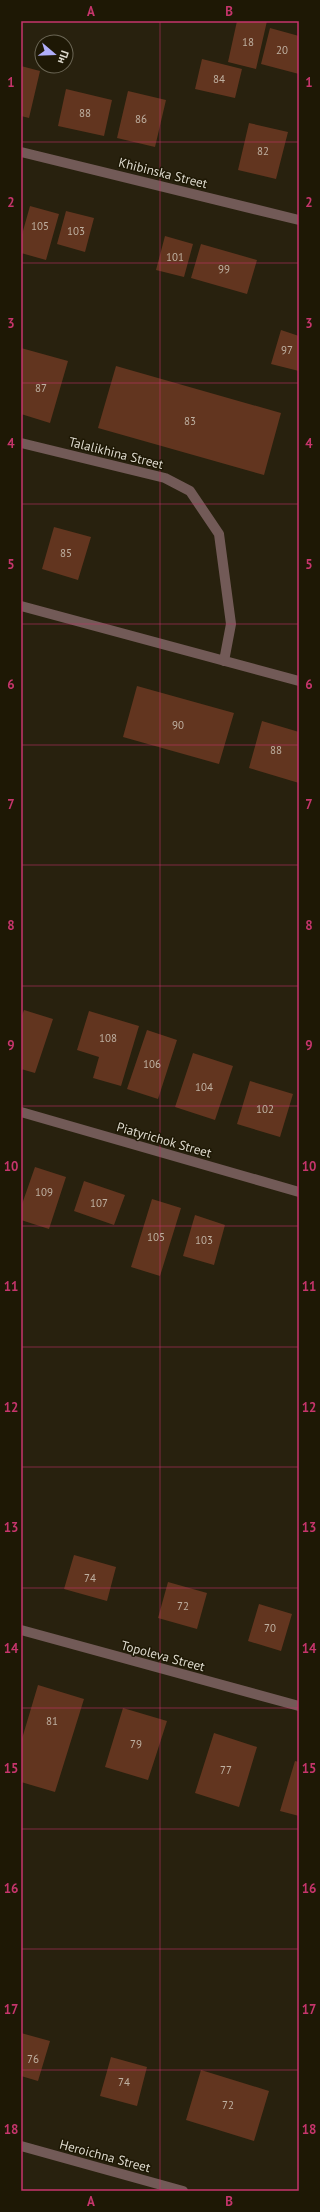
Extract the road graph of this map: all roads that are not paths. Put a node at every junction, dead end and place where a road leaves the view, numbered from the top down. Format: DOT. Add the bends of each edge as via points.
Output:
graph roads {
  1 [pos="21,152"];
  2 [pos="299,220"];
  3 [pos="21,443"];
  4 [pos="21,606"];
  5 [pos="224,661"];
  6 [pos="299,681"];
  7 [pos="21,1112"];
  8 [pos="299,1192"];
  9 [pos="21,1630"];
  10 [pos="299,1706"];
  11 [pos="21,2146"];
  12 [pos="182,2191"];
  1 -- 2 [label="street, Khibinska Street"];
  3 -- 5 [label="street, Talalikhina Street" via="165,478 190,492 220,534 231,624"];
  4 -- 5 [label="street"];
  5 -- 6 [label="street"];
  7 -- 8 [label="street, Piatyrichok Street"];
  9 -- 10 [label="street, Topoleva Street"];
  11 -- 12 [label="street, Heroichna Street"];
}
